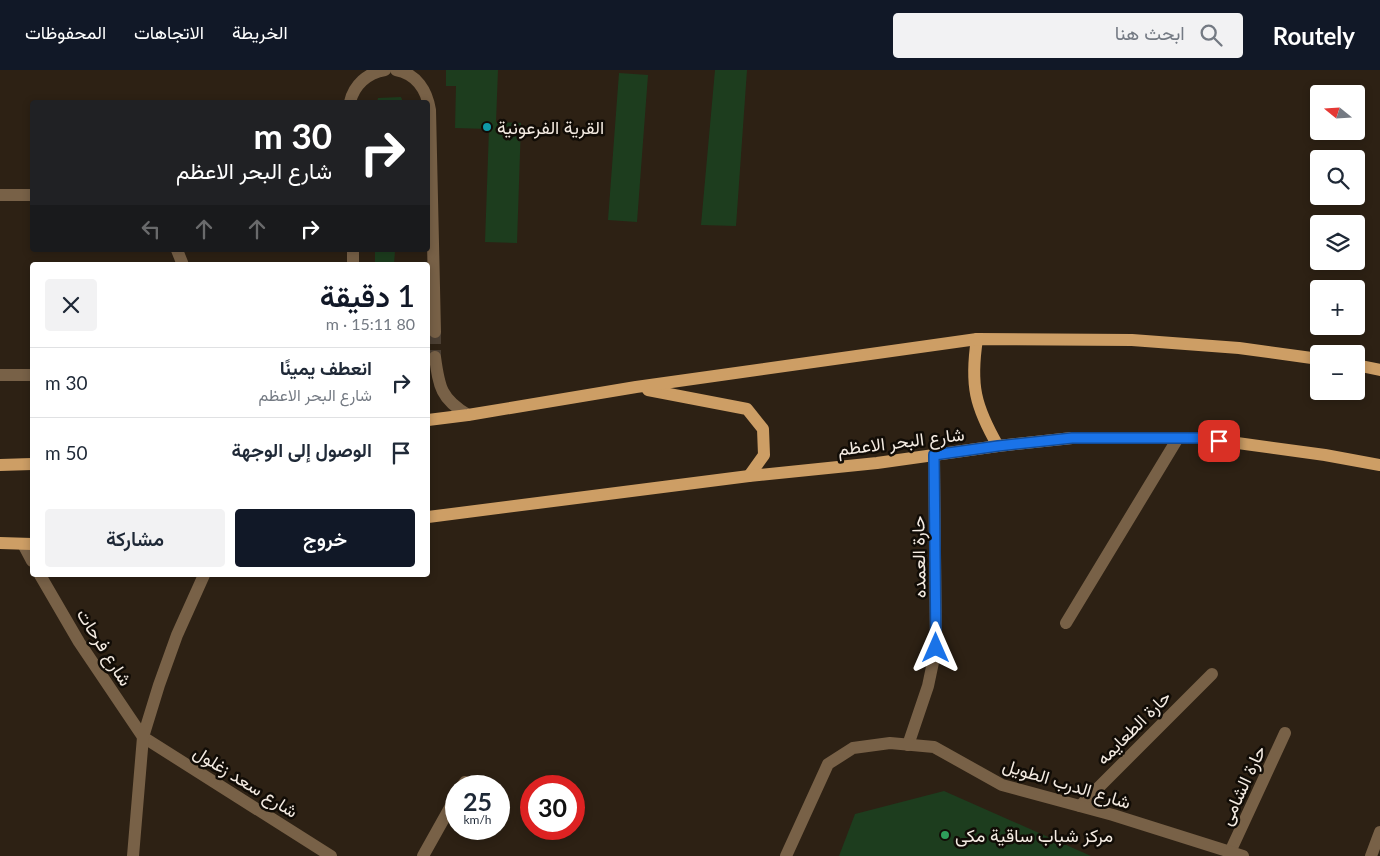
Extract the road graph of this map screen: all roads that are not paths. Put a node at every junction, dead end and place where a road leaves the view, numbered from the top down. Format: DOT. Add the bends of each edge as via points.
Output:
graph roads {
  1 [pos="384,70"];
  2 [pos="396,70"];
  3 [pos="351,100"];
  4 [pos="428,100"];
  5 [pos="430,171"];
  6 [pos="0,195"];
  7 [pos="30,195"];
  8 [pos="435,332"];
  9 [pos="978,339"];
  10 [pos="435,357"];
  11 [pos="1310,358"];
  12 [pos="1365,367"];
  13 [pos="1380,370"];
  14 [pos="0,375"];
  15 [pos="30,375"];
  16 [pos="636,387"];
  17 [pos="468,415"];
  18 [pos="430,420"];
  19 [pos="1178,438"];
  20 [pos="998,446"];
  21 [pos="934,455"];
  22 [pos="30,464"];
  23 [pos="0,465"];
  24 [pos="1380,465"];
  25 [pos="749,476"];
  26 [pos="430,517"];
  27 [pos="0,543"];
  28 [pos="28,544"];
  29 [pos="41,577"];
  30 [pos="203,577"];
  31 [pos="1066,623"];
  32 [pos="1212,674"];
  33 [pos="1285,733"];
  34 [pos="143,736"];
  35 [pos="908,745"];
  36 [pos="1080,806"];
  37 [pos="445,817"];
  38 [pos="1380,832"];
  39 [pos="1230,852"];
  40 [pos="133,856"];
  41 [pos="330,856"];
  42 [pos="423,856"];
  43 [pos="786,856"];
  44 [pos="1243,856"];
  45 [pos="1371,856"];
  1 -- 3 [label="street" via="364,79"];
  2 -- 4 [label="street" via="413,77"];
  5 -- 8 [label="street"];
  6 -- 7 [label="street"];
  9 -- 11 [label="main road" via="1132,340 1239,348"];
  9 -- 16 [label="main road"];
  9 -- 20 [label="main road" via="974,391 983,421"];
  10 -- 17 [label="street" via="441,390 447,400"];
  12 -- 13 [label="main road"];
  14 -- 15 [label="street"];
  16 -- 17 [label="main road"];
  16 -- 25 [label="main road" via="747,409 763,429 764,455"];
  17 -- 18 [label="main road"];
  19 -- 20 [label="main road, شارع البحر الاعظم" via="1072,438"];
  19 -- 24 [label="main road, شارع البحر الاعظم" via="1325,455"];
  19 -- 31 [label="street"];
  20 -- 21 [label="main road, شارع البحر الاعظم"];
  21 -- 25 [label="main road, شارع البحر الاعظم"];
  21 -- 35 [label="street, حارة العمده" via="936,648 928,686"];
  22 -- 23 [label="main road"];
  25 -- 26 [label="main road, شارع البحر الاعظم"];
  27 -- 28 [label="main road"];
  29 -- 34 [label="street, شارع فرحات" via="79,642"];
  30 -- 34 [label="street, شارع فرحات" via="177,636"];
  32 -- 36 [label="street, حارة الطعايمه"];
  33 -- 39 [label="street, حارة الشامى"];
  34 -- 40 [label="street, شارع فرحات"];
  34 -- 41 [label="street, شارع سعد زغلول"];
  35 -- 36 [label="street, شارع الدرب الطويل" via="934,747 1002,785"];
  35 -- 43 [label="street, شارع الدرب الطويل" via="890,743 853,748 828,764"];
  36 -- 39 [label="street, شارع الدرب الطويل"];
  37 -- 42 [label="street"];
  38 -- 45 [label="street"];
  39 -- 44 [label="street, شارع الدرب الطويل"];
}
